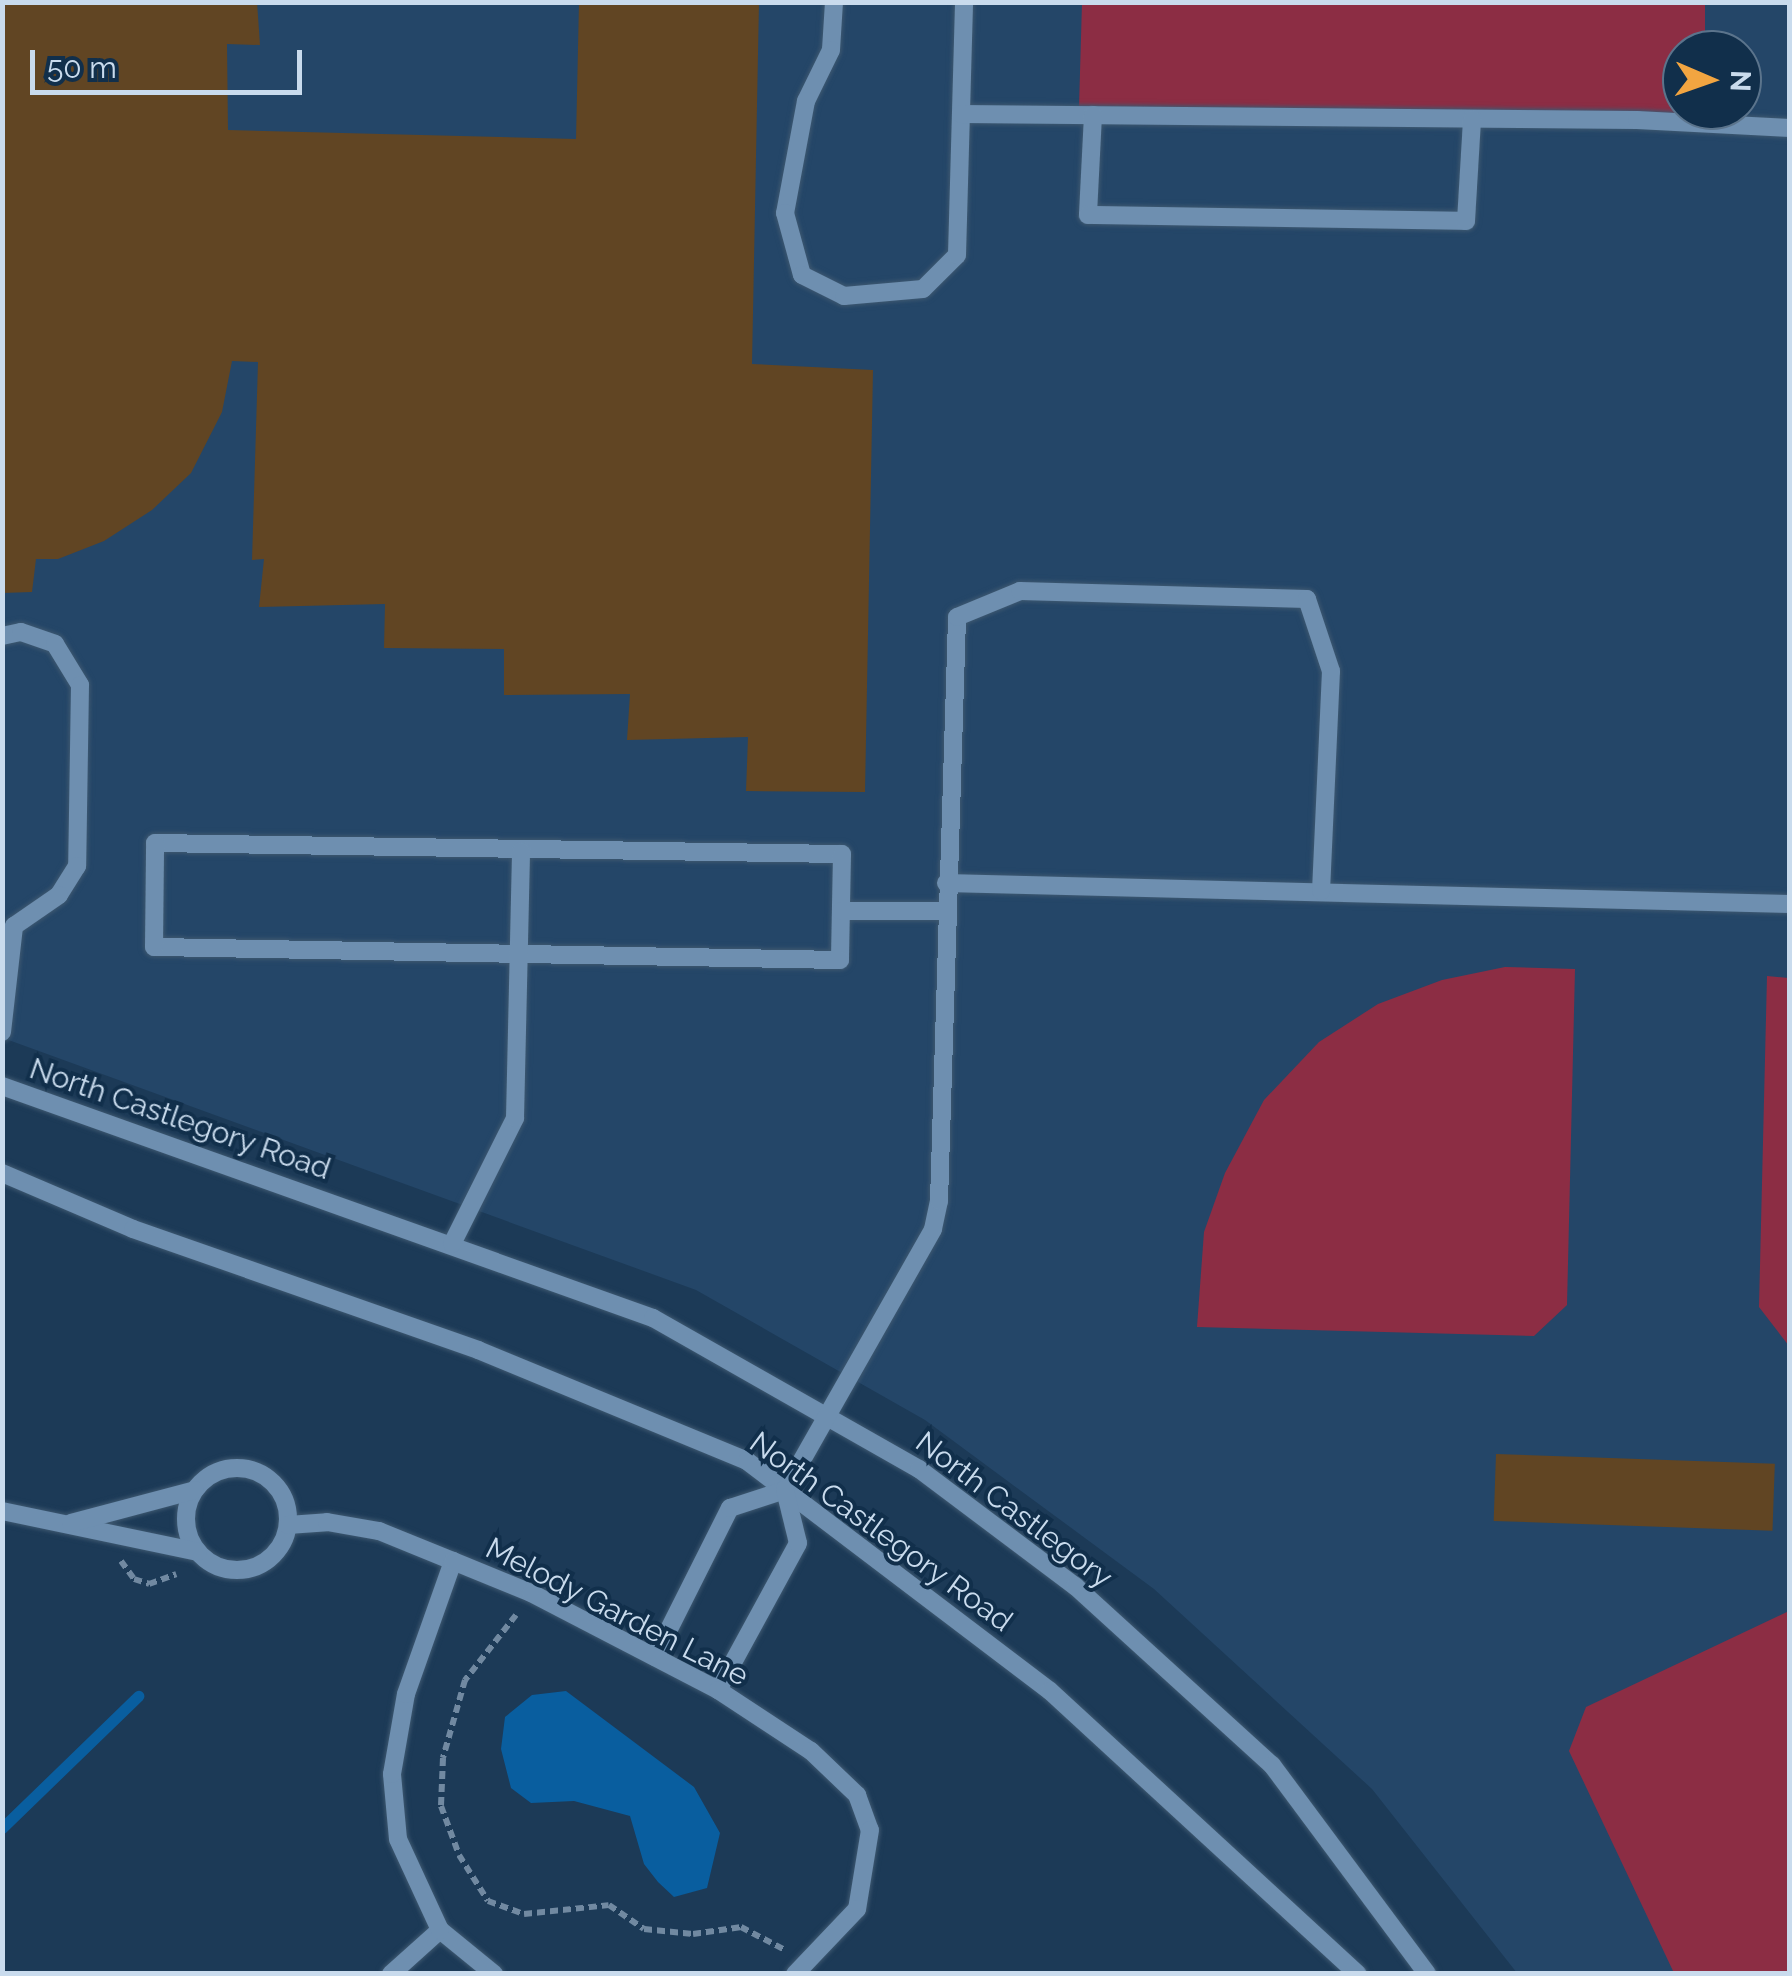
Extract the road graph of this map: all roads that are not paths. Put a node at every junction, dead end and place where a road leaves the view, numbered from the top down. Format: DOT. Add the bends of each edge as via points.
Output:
graph roads {
  1 [pos="834,2"];
  2 [pos="964,2"];
  3 [pos="961,114"];
  4 [pos="1093,115"];
  5 [pos="1472,119"];
  6 [pos="1790,128"];
  7 [pos="2,636"];
  8 [pos="522,851"];
  9 [pos="946,883"];
  10 [pos="1322,891"];
  11 [pos="1790,904"];
  12 [pos="841,911"];
  13 [pos="946,911"];
  14 [pos="8,923"];
  15 [pos="519,953"];
  16 [pos="2,1032"];
  17 [pos="2,1086"];
  18 [pos="2,1174"];
  19 [pos="452,1244"];
  20 [pos="827,1416"];
  21 [pos="195,1490"];
  22 [pos="785,1490"];
  23 [pos="2,1512"];
  24 [pos="70,1523"];
  25 [pos="288,1526"];
  26 [pos="198,1552"];
  27 [pos="452,1561"];
  28 [pos="654,1657"];
  29 [pos="718,1690"];
  30 [pos="440,1930"];
  31 [pos="802,1968"];
  32 [pos="391,1974"];
  33 [pos="494,1974"];
  34 [pos="1358,1974"];
  35 [pos="1426,1974"];
  1 -- 3 [label="street" via="831,50 806,101 785,213 802,276 844,296 923,289 956,255"];
  2 -- 3 [label="street"];
  3 -- 4 [label="street"];
  4 -- 5 [label="street"];
  4 -- 5 [label="street" via="1088,215 1466,221"];
  5 -- 6 [label="street"];
  7 -- 14 [label="street" via="21,632 55,644 80,685 77,866 59,894"];
  8 -- 12 [label="street" via="842,854"];
  8 -- 15 [label="street"];
  8 -- 15 [label="street" via="155,843 154,947"];
  9 -- 10 [label="street"];
  9 -- 10 [label="street" via="957,617 1020,590 1308,599 1331,672"];
  9 -- 13 [label="street"];
  10 -- 11 [label="street"];
  12 -- 13 [label="street"];
  12 -- 15 [label="street" via="840,960"];
  13 -- 20 [label="street" via="933,1229"];
  14 -- 16 [label="street"];
  15 -- 19 [label="street" via="515,1118"];
  17 -- 19 [label="street, North Castlegory Road"];
  18 -- 22 [label="street, North Castlegory Road" via="133,1229 478,1350 746,1461"];
  19 -- 20 [label="street, North Castlegory" via="652,1318"];
  20 -- 22 [label="street"];
  20 -- 35 [label="street, North Castlegory" via="919,1468 1075,1586 1272,1765"];
  21 -- 24 [label="street"];
  21 -- 25 [label="street" via="224,1470 251,1470 279,1491"];
  21 -- 26 [label="street" via="186,1519"];
  22 -- 28 [label="street" via="730,1508"];
  22 -- 29 [label="street" via="798,1543"];
  22 -- 34 [label="street, North Castlegory Road" via="1050,1690"];
  23 -- 24 [label="street"];
  24 -- 26 [label="street"];
  25 -- 26 [label="street" via="278,1550 250,1570 222,1567"];
  25 -- 27 [label="street" via="326,1522 379,1531"];
  27 -- 28 [label="street, Melody Garden Lane"];
  27 -- 30 [label="street, Melody Garden Lane" via="406,1694 392,1774 398,1840"];
  28 -- 29 [label="street, Melody Garden Lane"];
  29 -- 31 [label="street, Melody Garden Lane" via="835,1772 858,1796 870,1830 856,1909"];
  30 -- 32 [label="street"];
  30 -- 33 [label="street, Melody Garden Lane"];
}
